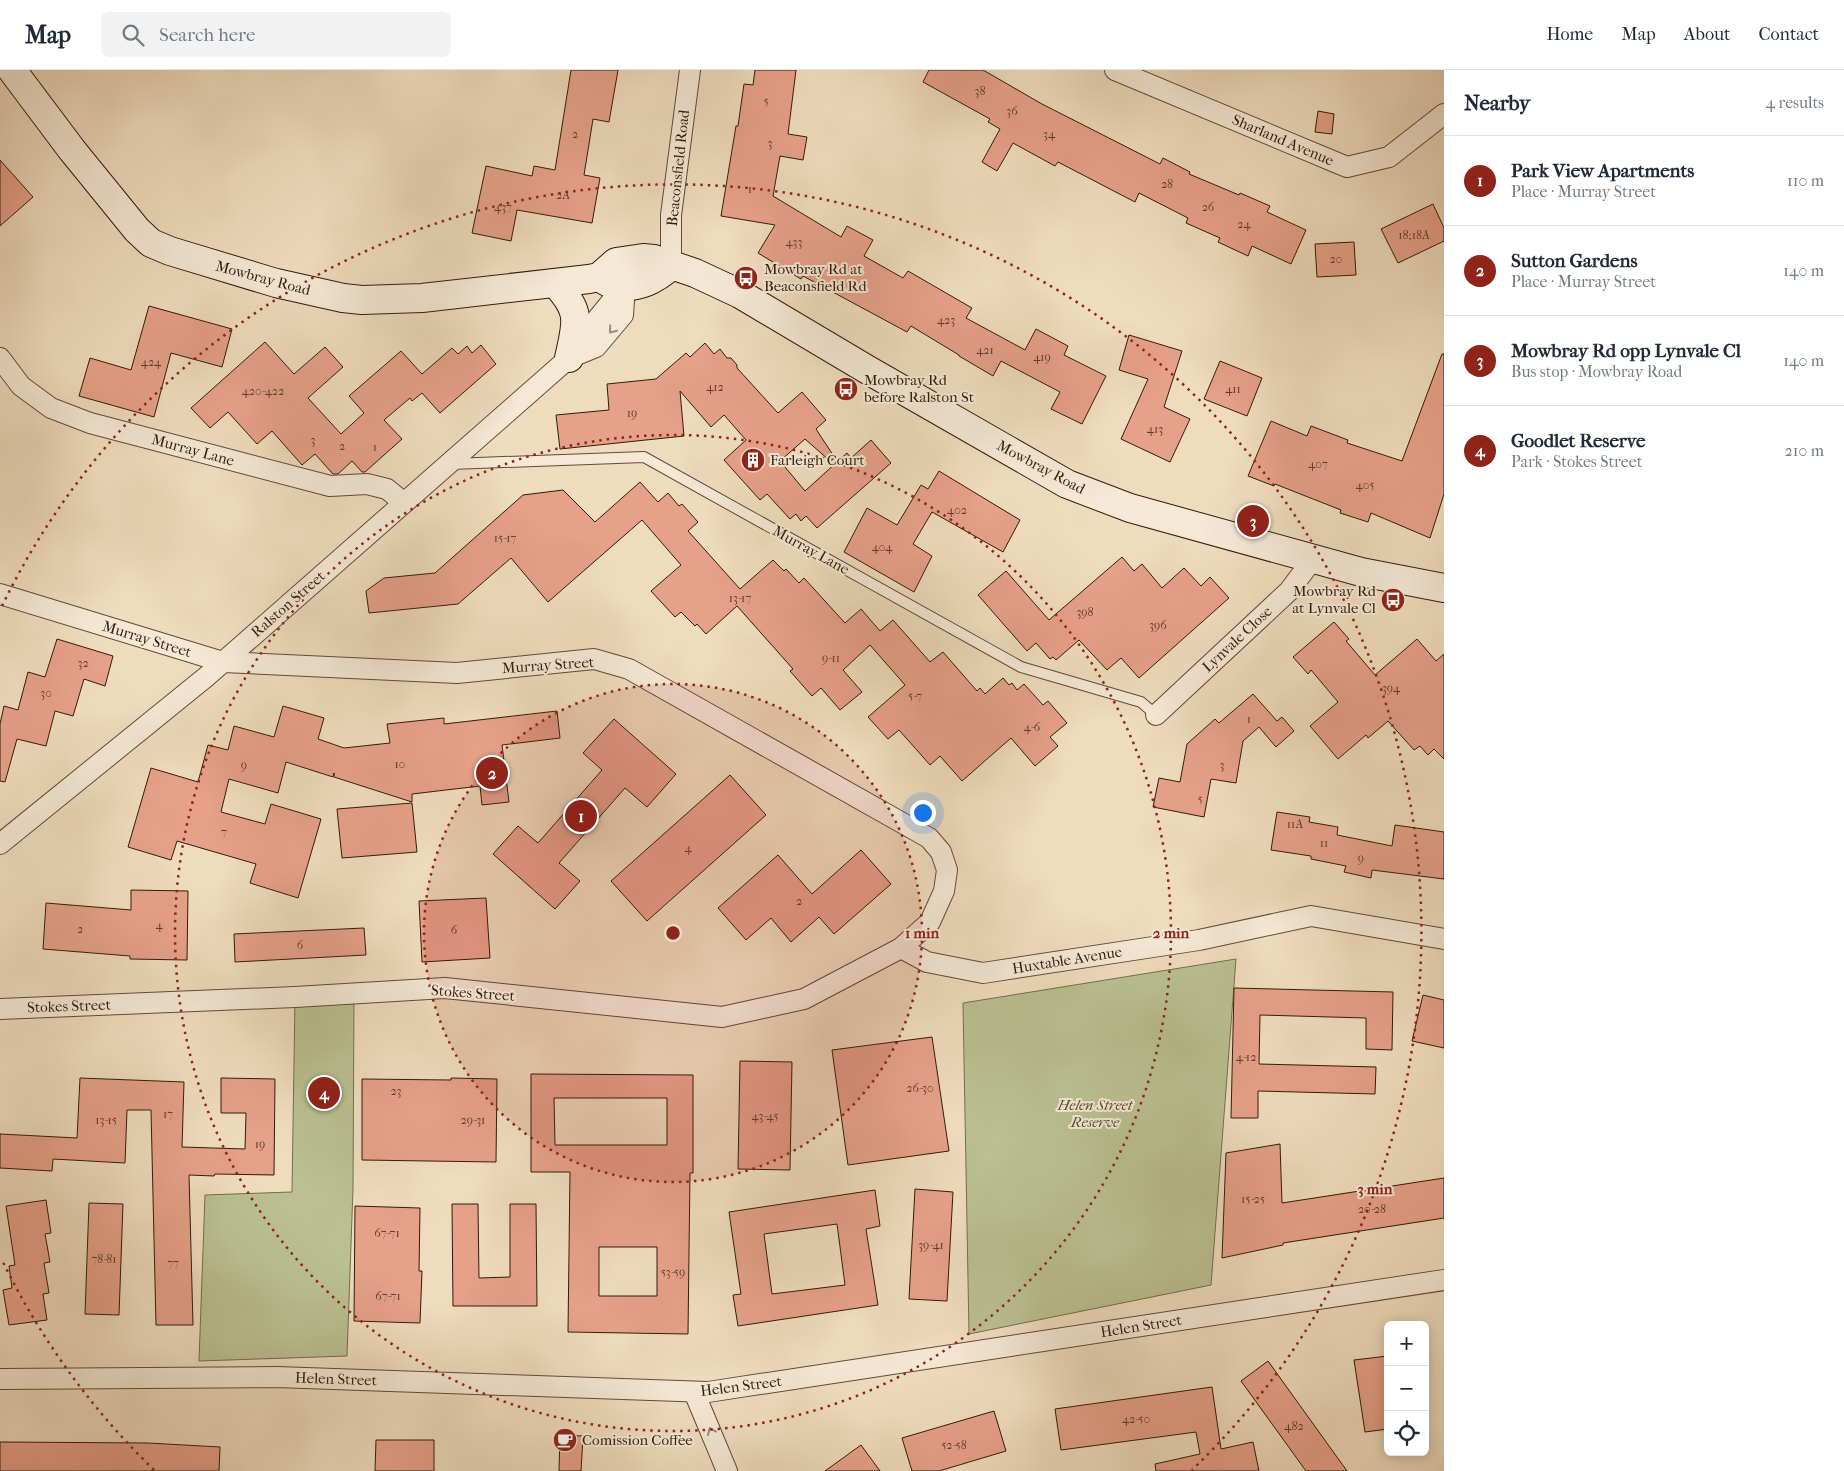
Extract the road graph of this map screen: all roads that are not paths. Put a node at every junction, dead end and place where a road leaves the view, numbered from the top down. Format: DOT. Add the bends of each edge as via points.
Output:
graph roads {
  1 [pos="12,70"];
  2 [pos="690,70"];
  3 [pos="1115,70"];
  4 [pos="1444,114"];
  5 [pos="671,266"];
  6 [pos="598,277"];
  7 [pos="555,283"];
  8 [pos="626,285"];
  9 [pos="0,358"];
  10 [pos="569,358"];
  11 [pos="450,464"];
  12 [pos="404,503"];
  13 [pos="1313,558"];
  14 [pos="1444,588"];
  15 [pos="0,594"];
  16 [pos="223,662"];
  17 [pos="1156,715"];
  18 [pos="0,844"];
  19 [pos="1444,939"];
  20 [pos="901,948"];
  21 [pos="0,1009"];
  22 [pos="1444,1280"];
  23 [pos="0,1379"];
  24 [pos="694,1392"];
  25 [pos="727,1471"];
  1 -- 7 [label="main road, Mowbray Road" via="137,230 152,243 170,251 276,283 352,299 422,298"];
  2 -- 5 [label="street, Beaconsfield Road" via="671,215"];
  3 -- 4 [label="street, Sharland Avenue" via="1347,166 1389,157"];
  5 -- 6 [label="main road, Mowbray Road" via="643,258 616,262"];
  5 -- 8 [label="main road, Mowbray Road" via="643,284"];
  5 -- 13 [label="main road, Mowbray Road" via="710,279 740,294 1067,484 1130,508"];
  6 -- 7 [label="main road, Mowbray Road"];
  6 -- 8 [label="main road, Mowbray Road" via="615,286"];
  7 -- 10 [label="main road" via="568,297 574,310 576,324"];
  8 -- 10 [label="street, Ralston Street" via="623,315 596,347"];
  9 -- 12 [label="street, Murray Lane" via="20,386 51,408 90,423 330,486 367,484 387,489"];
  10 -- 11 [label="street, Ralston Street"];
  11 -- 12 [label="street, Ralston Street"];
  11 -- 17 [label="lane, Murray Lane" via="644,457 1021,667 1142,702"];
  12 -- 16 [label="street, Ralston Street"];
  13 -- 14 [label="main road, Mowbray Road" via="1361,572"];
  13 -- 17 [label="street, Lynvale Close" via="1289,591"];
  15 -- 16 [label="street, Murray Street"];
  16 -- 18 [label="street, Ralston Street"];
  16 -- 20 [label="street, Murray Street" via="457,673 594,659 629,668 929,838 941,852 947,870 944,891 930,922"];
  19 -- 20 [label="street, Huxtable Avenue" via="1311,916 1198,940 983,973 927,962"];
  20 -- 21 [label="street, Stokes Street" via="804,999 722,1018 445,988"];
  22 -- 24 [label="street, Helen Street"];
  23 -- 24 [label="street, Helen Street" via="276,1377"];
  25 -- 24 [label="street, one-way"];
}
